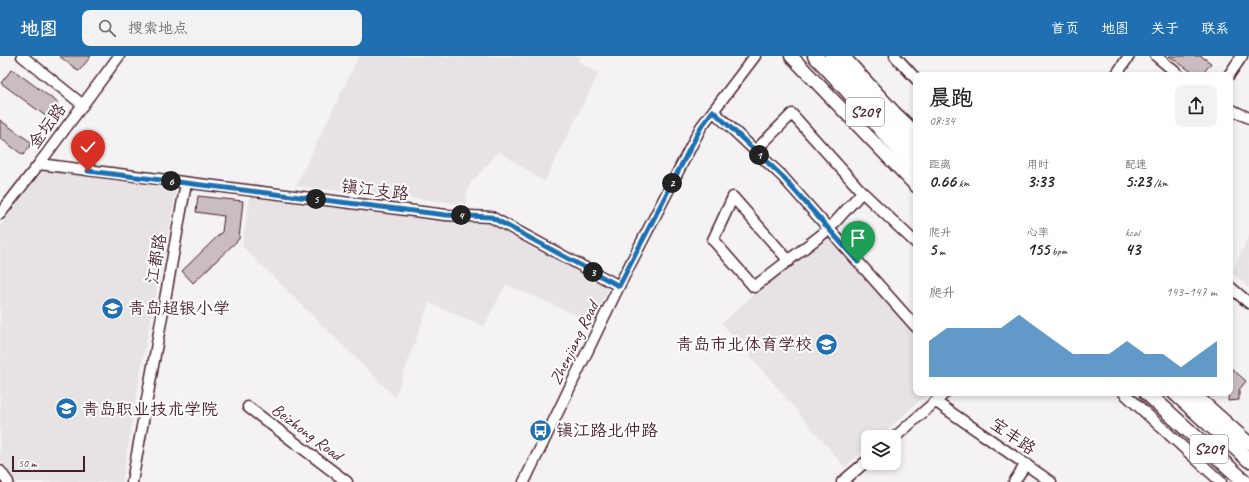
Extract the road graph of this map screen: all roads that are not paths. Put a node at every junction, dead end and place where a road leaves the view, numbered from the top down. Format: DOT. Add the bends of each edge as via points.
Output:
graph roads {
  1 [pos="22,56"];
  2 [pos="118,56"];
  3 [pos="755,56"];
  4 [pos="791,56"];
  5 [pos="815,56"];
  6 [pos="832,56"];
  7 [pos="843,56"];
  8 [pos="895,56"];
  9 [pos="1129,56"];
  10 [pos="1156,56"];
  11 [pos="1242,56"];
  12 [pos="749,60"];
  13 [pos="1118,72"];
  14 [pos="1175,72"];
  15 [pos="1230,72"];
  16 [pos="913,77"];
  17 [pos="83,105"];
  18 [pos="713,111"];
  19 [pos="1233,111"];
  20 [pos="1249,118"];
  21 [pos="913,130"];
  22 [pos="913,147"];
  23 [pos="755,151"];
  24 [pos="39,164"];
  25 [pos="913,165"];
  26 [pos="186,183"];
  27 [pos="913,183"];
  28 [pos="862,192"];
  29 [pos="0,214"];
  30 [pos="829,229"];
  31 [pos="913,240"];
  32 [pos="789,261"];
  33 [pos="619,286"];
  34 [pos="1233,290"];
  35 [pos="1249,303"];
  36 [pos="913,324"];
  37 [pos="942,396"];
  38 [pos="1127,396"];
  39 [pos="1150,396"];
  40 [pos="1184,396"];
  41 [pos="936,402"];
  42 [pos="248,407"];
  43 [pos="901,432"];
  44 [pos="1249,443"];
  45 [pos="1249,460"];
  46 [pos="1026,464"];
  47 [pos="861,466"];
  48 [pos="0,472"];
  49 [pos="8,482"];
  50 [pos="132,482"];
  51 [pos="347,482"];
  52 [pos="524,482"];
  53 [pos="842,482"];
  54 [pos="1014,482"];
  55 [pos="1051,482"];
  56 [pos="1221,482"];
  57 [pos="1245,482"];
  1 -- 17 [label="street"];
  2 -- 17 [label="street, 金坛路"];
  3 -- 12 [label="street, Zhenjiang Road"];
  4 -- 27 [label="main road"];
  5 -- 25 [label="highway, S209" via="836,76 869,118"];
  6 -- 22 [label="highway, S209"];
  7 -- 21 [label="main road"];
  8 -- 16 [label="street"];
  9 -- 13 [label="street"];
  10 -- 14 [label="street"];
  11 -- 15 [label="street"];
  12 -- 18 [label="street, Zhenjiang Road"];
  17 -- 24 [label="street, 金坛路"];
  18 -- 23 [label="street"];
  18 -- 33 [label="street, Zhenjiang Road" via="701,127"];
  19 -- 20 [label="street"];
  23 -- 28 [label="street" via="792,114"];
  23 -- 30 [label="street" via="782,176"];
  24 -- 26 [label="street, 镇江支路"];
  24 -- 29 [label="street, 金坛路"];
  26 -- 33 [label="street, 镇江支路" via="446,215 491,217"];
  26 -- 50 [label="street, 江都路"];
  28 -- 30 [label="street"];
  28 -- 31 [label="street"];
  30 -- 32 [label="street"];
  30 -- 36 [label="street"];
  32 -- 32 [label="street" via="754,288 713,240 733,197"];
  33 -- 52 [label="street, Zhenjiang Road"];
  34 -- 35 [label="street"];
  37 -- 41 [label="street"];
  38 -- 56 [label="street"];
  39 -- 57 [label="highway, S209"];
  40 -- 44 [label="main road"];
  40 -- 45 [label="highway, S209"];
  41 -- 43 [label="street"];
  41 -- 46 [label="street, 宝丰路"];
  42 -- 51 [label="street, Beizhong Road"];
  46 -- 54 [label="street"];
  46 -- 55 [label="street, 宝丰路"];
  47 -- 53 [label="street"];
  48 -- 49 [label="street"];
}
